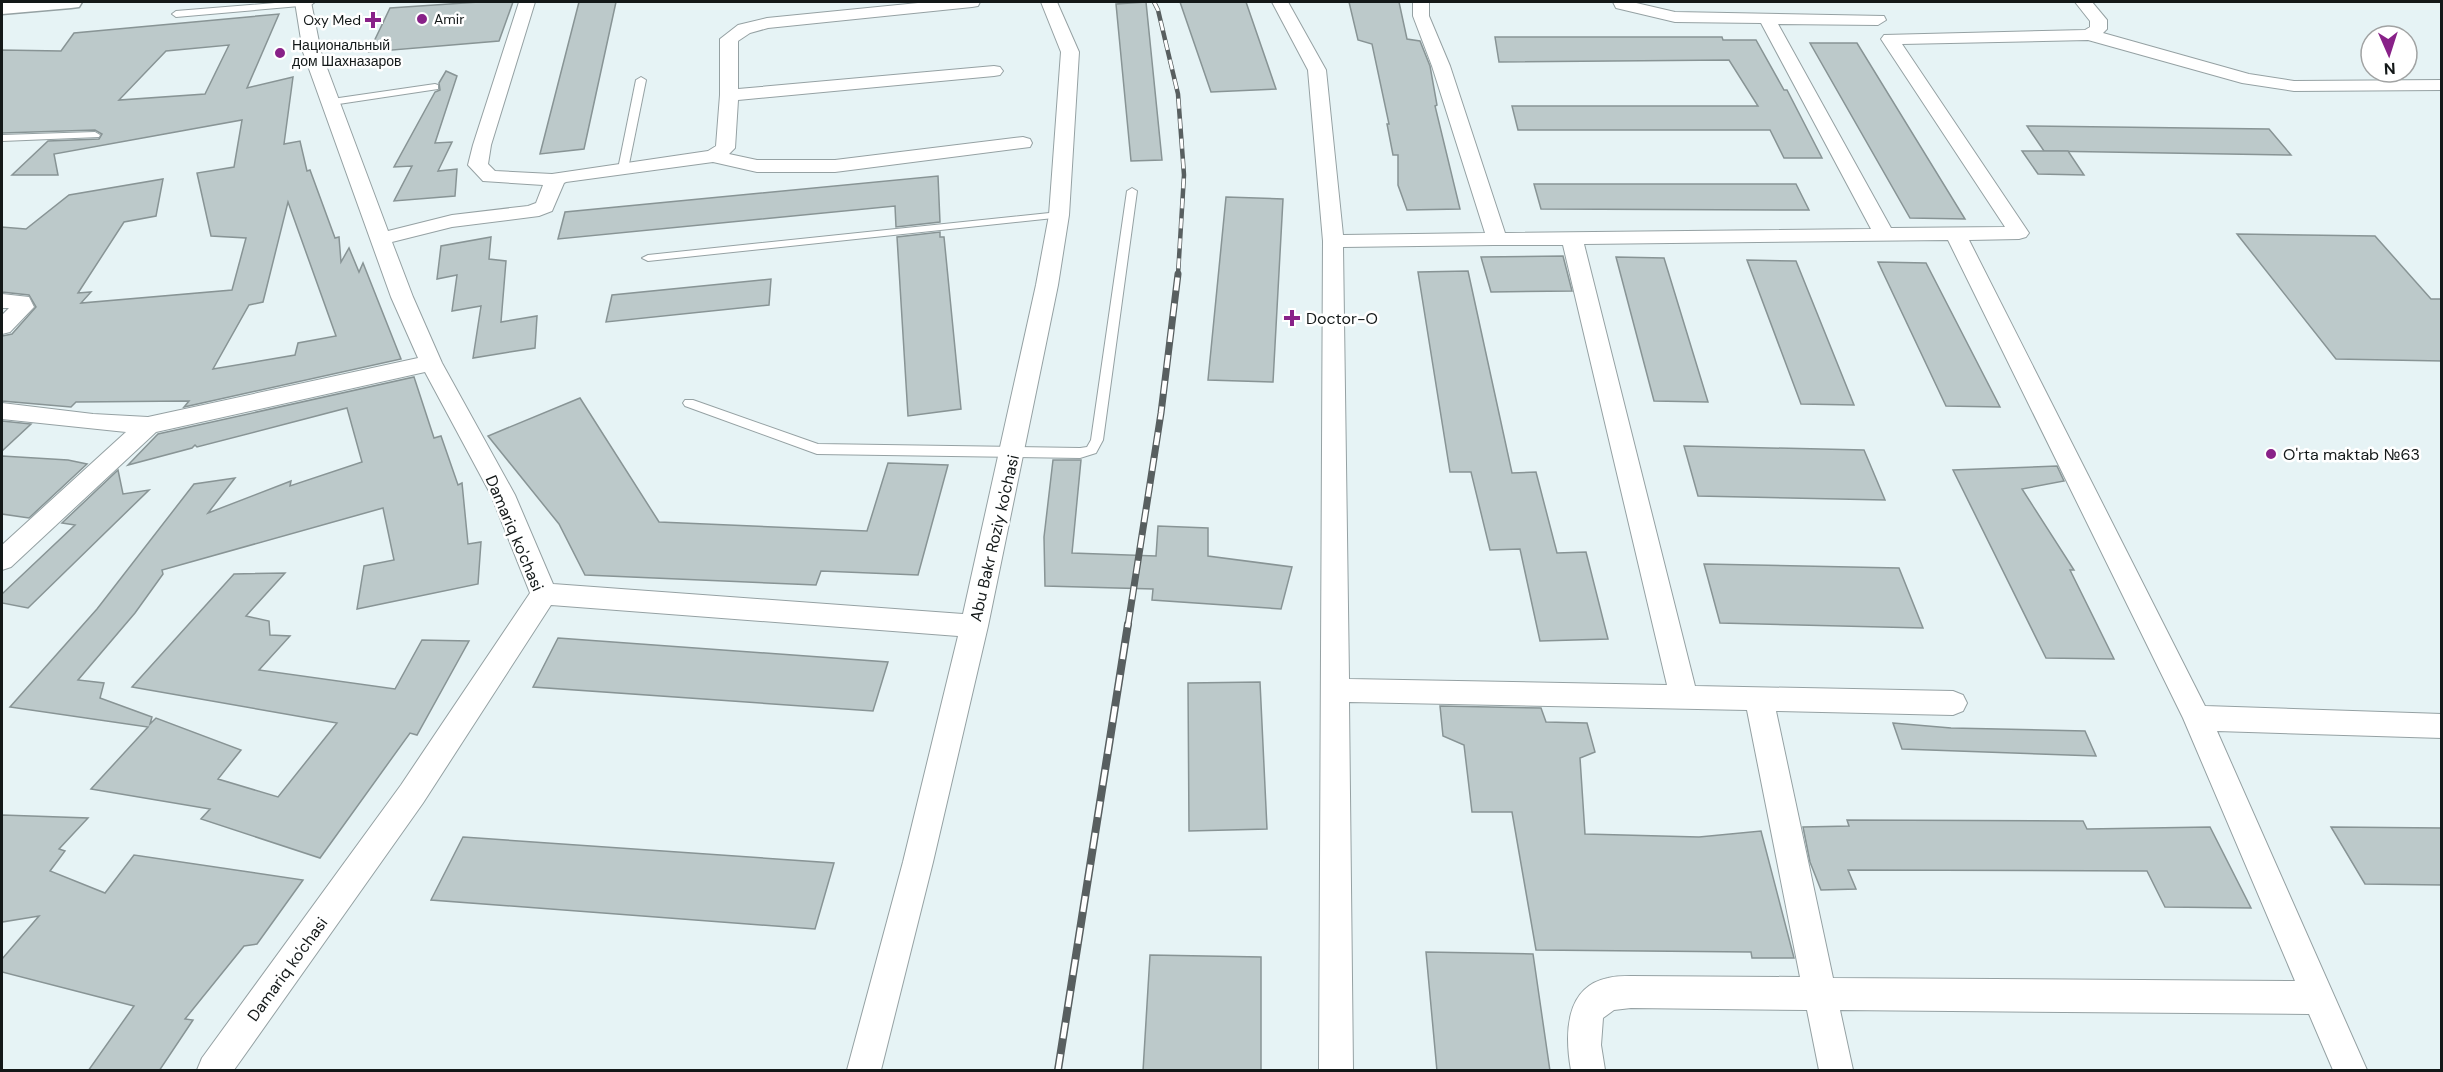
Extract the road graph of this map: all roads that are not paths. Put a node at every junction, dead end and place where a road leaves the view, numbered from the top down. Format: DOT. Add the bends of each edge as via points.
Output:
graph roads {
  1 [pos="70,2"];
  2 [pos="306,2"];
  3 [pos="527,2"];
  4 [pos="972,2"];
  5 [pos="1049,2"];
  6 [pos="1280,2"];
  7 [pos="1422,2"];
  8 [pos="1621,2"];
  9 [pos="1863,2"];
  10 [pos="2083,2"];
  11 [pos="2,8"];
  12 [pos="176,14"];
  13 [pos="1767,19"];
  14 [pos="1878,20"];
  15 [pos="2089,35"];
  16 [pos="1890,39"];
  17 [pos="994,71"];
  18 [pos="641,80"];
  19 [pos="2442,85"];
  20 [pos="435,87"];
  21 [pos="729,95"];
  22 [pos="332,102"];
  23 [pos="95,135"];
  24 [pos="2,138"];
  25 [pos="1023,143"];
  26 [pos="713,156"];
  27 [pos="623,169"];
  28 [pos="555,180"];
  29 [pos="1132,191"];
  30 [pos="1059,215"];
  31 [pos="1884,234"];
  32 [pos="1956,235"];
  33 [pos="381,239"];
  34 [pos="1572,239"];
  35 [pos="1497,240"];
  36 [pos="1333,241"];
  37 [pos="648,258"];
  38 [pos="2,301"];
  39 [pos="2,327"];
  40 [pos="431,363"];
  41 [pos="689,403"];
  42 [pos="2,411"];
  43 [pos="148,425"];
  44 [pos="1013,453"];
  45 [pos="2,560"];
  46 [pos="544,594"];
  47 [pos="974,626"];
  48 [pos="1334,690"];
  49 [pos="1684,699"];
  50 [pos="1759,700"];
  51 [pos="1953,703"];
  52 [pos="2197,718"];
  53 [pos="2442,726"];
  54 [pos="1820,995"];
  55 [pos="2319,998"];
  56 [pos="214,1071"];
  57 [pos="864,1071"];
  58 [pos="1336,1071"];
  59 [pos="1588,1071"];
  60 [pos="1836,1071"];
  61 [pos="2350,1071"];
  1 -- 11 [label="main road"];
  2 -- 12 [label="lane"];
  2 -- 22 [label="street, Damariq ko'chasi" via="312,52"];
  3 -- 28 [label="street" via="478,165 490,177"];
  4 -- 21 [label="street" via="767,23 744,29 729,39"];
  5 -- 30 [label="street, Abu Bakr Roziy ko'chasi" via="1070,52"];
  6 -- 36 [label="street" via="1317,70"];
  7 -- 35 [label="street" via="1421,16"];
  8 -- 13 [label="street" via="1675,17"];
  9 -- 14 [label="street"];
  10 -- 15 [label="street" via="2099,20 2098,29"];
  13 -- 14 [label="street"];
  13 -- 31 [label="street"];
  14 -- 16 [label="street"];
  15 -- 16 [label="street"];
  15 -- 19 [label="street" via="2248,79 2294,86"];
  16 -- 32 [label="street" via="2019,233"];
  17 -- 21 [label="street"];
  18 -- 27 [label="lane"];
  20 -- 22 [label="lane"];
  21 -- 26 [label="street" via="725,148"];
  22 -- 33 [label="street, Damariq ko'chasi"];
  23 -- 24 [label="lane"];
  25 -- 26 [label="street" via="835,166 757,166"];
  26 -- 27 [label="street"];
  27 -- 28 [label="street"];
  28 -- 33 [label="street" via="545,207 532,212 452,221"];
  29 -- 44 [label="lane" via="1097,440 1091,450 1080,453"];
  30 -- 37 [label="lane"];
  30 -- 44 [label="street, Abu Bakr Roziy ko'chasi"];
  31 -- 32 [label="street"];
  31 -- 34 [label="street"];
  32 -- 52 [label="street"];
  33 -- 40 [label="street, Damariq ko'chasi"];
  34 -- 35 [label="street"];
  34 -- 49 [label="street"];
  35 -- 36 [label="street"];
  36 -- 48 [label="street"];
  38 -- 39 [label="street" via="21,302 23,307"];
  40 -- 43 [label="street"];
  40 -- 46 [label="street, Damariq ko'chasi" via="503,495"];
  41 -- 44 [label="lane" via="817,449"];
  42 -- 43 [label="street"];
  43 -- 45 [label="street"];
  44 -- 47 [label="street, Abu Bakr Roziy ko'chasi"];
  46 -- 47 [label="street"];
  46 -- 56 [label="street, Damariq ko'chasi" via="412,794"];
  47 -- 57 [label="street, Abu Bakr Roziy ko'chasi"];
  48 -- 49 [label="street"];
  48 -- 58 [label="street"];
  49 -- 50 [label="street"];
  50 -- 51 [label="street"];
  50 -- 54 [label="street"];
  52 -- 53 [label="street"];
  52 -- 55 [label="street"];
  54 -- 55 [label="street"];
  54 -- 59 [label="street" via="1607,994 1587,1010 1584,1045"];
  54 -- 60 [label="street"];
  55 -- 61 [label="street"];
}
